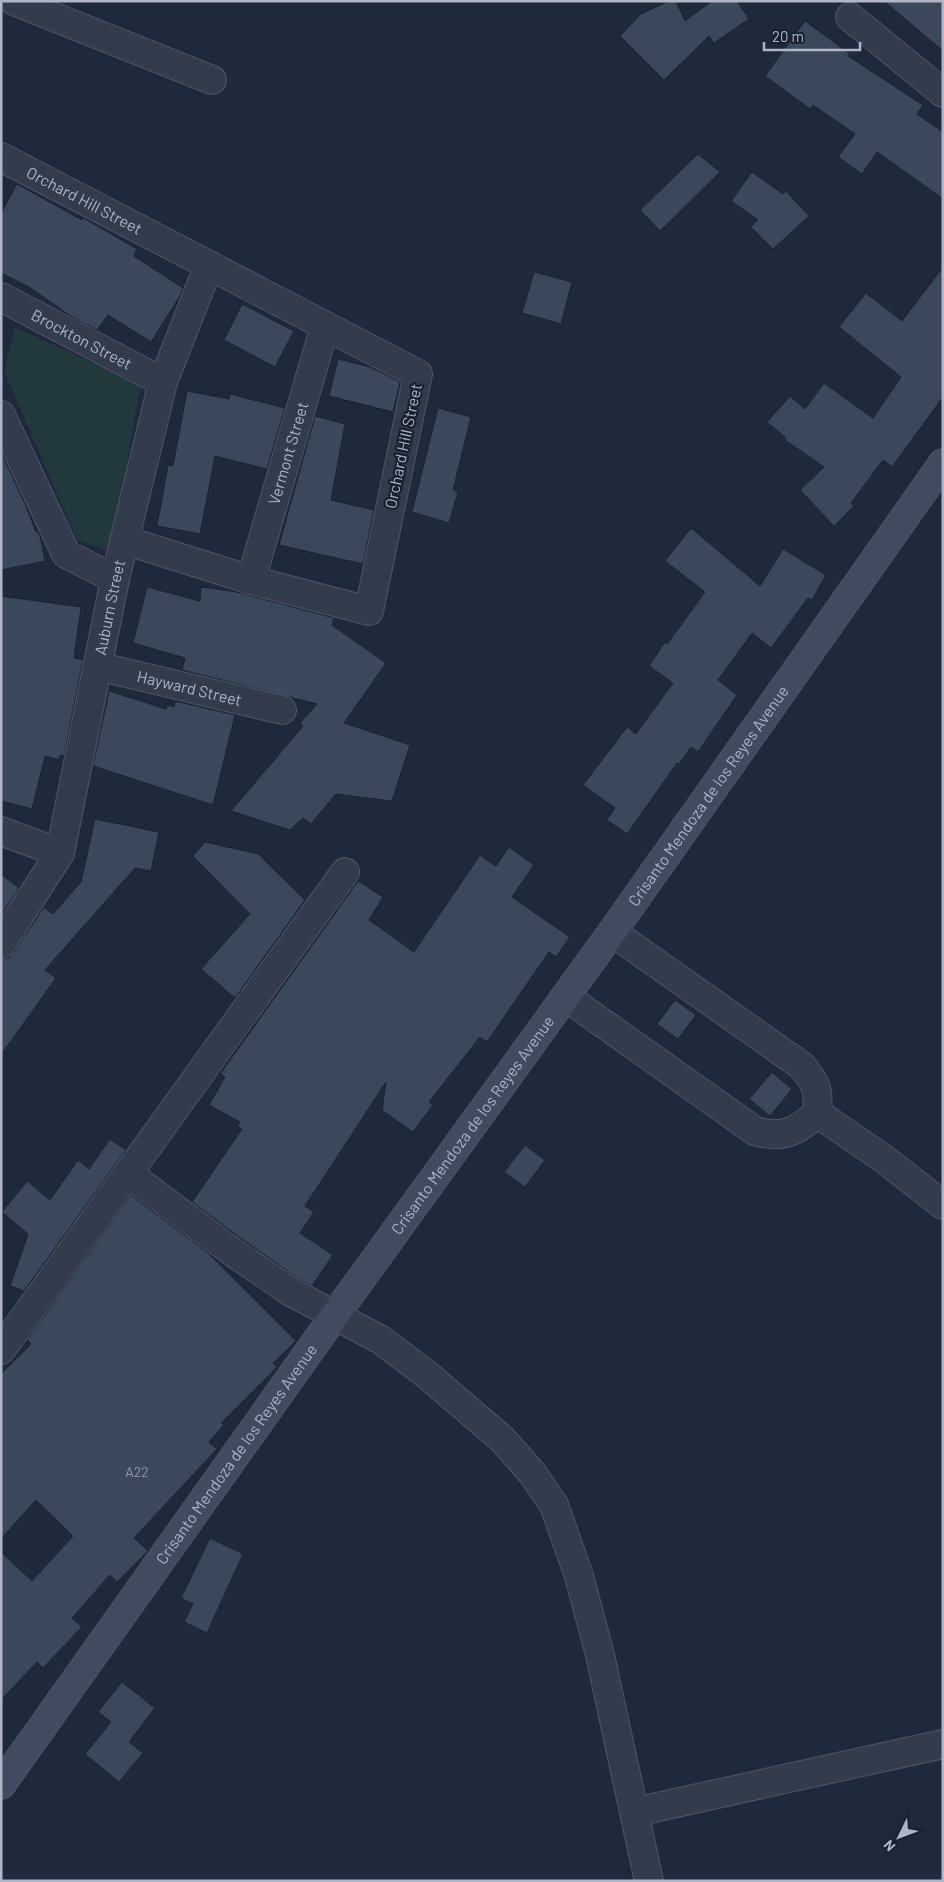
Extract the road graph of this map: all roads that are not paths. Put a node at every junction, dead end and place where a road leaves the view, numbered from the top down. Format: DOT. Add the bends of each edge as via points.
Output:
graph roads {
  1 [pos="14,1"];
  2 [pos="850,17"];
  3 [pos="212,80"];
  4 [pos="943,93"];
  5 [pos="1,157"];
  6 [pos="209,265"];
  7 [pos="1,298"];
  8 [pos="325,326"];
  9 [pos="163,382"];
  10 [pos="1,415"];
  11 [pos="943,463"];
  12 [pos="124,540"];
  13 [pos="115,579"];
  14 [pos="250,580"];
  15 [pos="97,666"];
  16 [pos="282,710"];
  17 [pos="1,831"];
  18 [pos="60,853"];
  19 [pos="345,872"];
  20 [pos="612,932"];
  21 [pos="1,944"];
  22 [pos="566,997"];
  23 [pos="817,1113"];
  24 [pos="129,1174"];
  25 [pos="943,1205"];
  26 [pos="335,1315"];
  27 [pos="1,1350"];
  28 [pos="943,1744"];
  29 [pos="1,1785"];
  30 [pos="634,1812"];
  31 [pos="648,1881"];
  1 -- 3 [label="street"];
  2 -- 4 [label="street"];
  5 -- 6 [label="street, Orchard Hill Street"];
  6 -- 8 [label="street, Orchard Hill Street"];
  6 -- 9 [label="street, Auburn Street"];
  7 -- 9 [label="street, Brockton Street"];
  8 -- 14 [label="street, Vermont Street"];
  8 -- 14 [label="street, Orchard Hill Street" via="418,374 369,610"];
  9 -- 12 [label="street, Auburn Street"];
  10 -- 13 [label="street" via="66,554"];
  11 -- 20 [label="main road, Crisanto Mendoza de los Reyes Avenue"];
  12 -- 13 [label="street, Auburn Street"];
  12 -- 14 [label="street, Orchard Hill Street"];
  13 -- 15 [label="street, Auburn Street"];
  15 -- 16 [label="street, Hayward Street"];
  15 -- 18 [label="street, Auburn Street"];
  17 -- 18 [label="street"];
  18 -- 21 [label="street, Auburn Street"];
  19 -- 24 [label="street"];
  20 -- 22 [label="main road, Crisanto Mendoza de los Reyes Avenue"];
  20 -- 23 [label="street" via="802,1066 814,1080 819,1094"];
  22 -- 23 [label="street" via="755,1131 769,1135 792,1132"];
  22 -- 26 [label="main road, Crisanto Mendoza de los Reyes Avenue"];
  23 -- 25 [label="street"];
  24 -- 26 [label="street" via="234,1253 291,1292"];
  24 -- 27 [label="street"];
  26 -- 29 [label="main road, Crisanto Mendoza de los Reyes Avenue"];
  26 -- 30 [label="street" via="381,1340 502,1439 532,1473 554,1505 579,1576 600,1655"];
  28 -- 30 [label="street"];
  30 -- 31 [label="street"];
}
